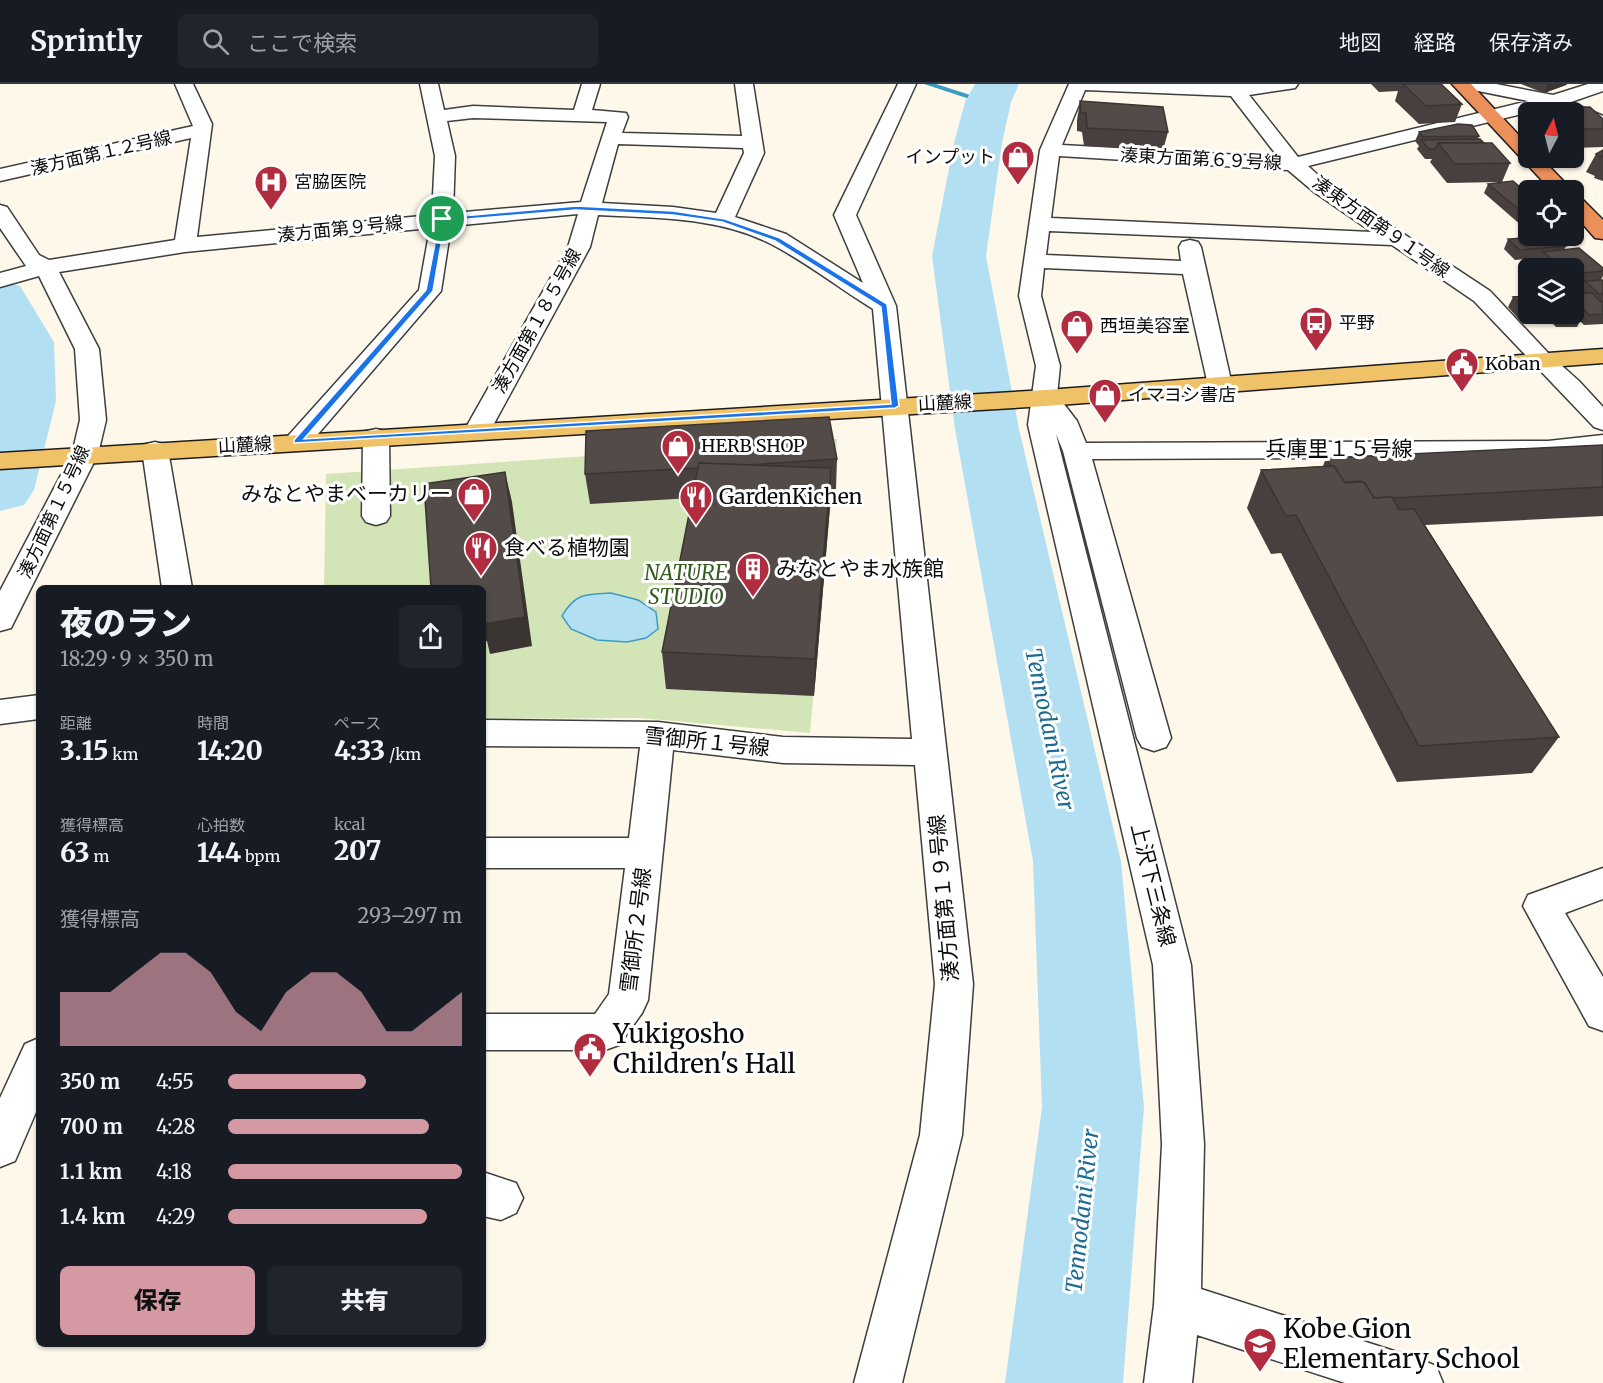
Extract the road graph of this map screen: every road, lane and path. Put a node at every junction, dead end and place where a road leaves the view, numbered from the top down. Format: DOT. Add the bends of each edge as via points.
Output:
graph roads {
  1 [pos="184,84"];
  2 [pos="429,84"];
  3 [pos="591,84"];
  4 [pos="744,84"];
  5 [pos="907,84"];
  6 [pos="1078,84"];
  7 [pos="1289,84"];
  8 [pos="1461,84"];
  9 [pos="1469,84"];
  10 [pos="1603,85"];
  11 [pos="1234,87"];
  12 [pos="1553,101"];
  13 [pos="581,116"];
  14 [pos="1490,116"];
  15 [pos="437,117"];
  16 [pos="1603,123"];
  17 [pos="202,130"];
  18 [pos="610,138"];
  19 [pos="752,142"];
  20 [pos="1518,145"];
  21 [pos="1050,150"];
  22 [pos="1293,164"];
  23 [pos="1540,168"];
  24 [pos="0,175"];
  25 [pos="1552,180"];
  26 [pos="590,209"];
  27 [pos="0,211"];
  28 [pos="1584,213"];
  29 [pos="442,219"];
  30 [pos="723,220"];
  31 [pos="1040,224"];
  32 [pos="1188,230"];
  33 [pos="1603,233"];
  34 [pos="1396,239"];
  35 [pos="185,245"];
  36 [pos="1034,261"];
  37 [pos="46,267"];
  38 [pos="1193,268"];
  39 [pos="0,280"];
  40 [pos="884,306"];
  41 [pos="1603,356"];
  42 [pos="1541,360"];
  43 [pos="1220,385"];
  44 [pos="1046,398"];
  45 [pos="895,406"];
  46 [pos="1603,422"];
  47 [pos="477,431"];
  48 [pos="376,437"];
  49 [pos="297,442"];
  50 [pos="1603,443"];
  51 [pos="155,450"];
  52 [pos="1263,450"];
  53 [pos="1076,451"];
  54 [pos="71,455"];
  55 [pos="0,461"];
  56 [pos="1273,475"];
  57 [pos="376,516"];
  58 [pos="177,585"];
  59 [pos="0,620"];
  60 [pos="36,707"];
  61 [pos="0,712"];
  62 [pos="486,733"];
  63 [pos="658,735"];
  64 [pos="1154,738"];
  65 [pos="930,752"];
  66 [pos="486,853"];
  67 [pos="645,853"];
  68 [pos="1603,883"];
  69 [pos="1603,1013"];
  70 [pos="486,1032"];
  71 [pos="36,1064"];
  72 [pos="0,1146"];
  73 [pos="1177,1305"];
  74 [pos="878,1383"];
  75 [pos="1168,1383"];
  76 [pos="1419,1383"];
  1 -- 17 [label="street" via="203,124"];
  2 -- 15 [label="street"];
  3 -- 13 [label="street"];
  4 -- 19 [label="street"];
  5 -- 40 [label="street" via="845,215"];
  6 -- 11 [label="street"];
  6 -- 21 [label="street, 上沢下三条線"];
  7 -- 11 [label="street"];
  8 -- 14 [label="highway"];
  9 -- 12 [label="street"];
  10 -- 12 [label="street, 湊東方面第６９号線"];
  11 -- 22 [label="street, 湊東方面第９１号線"];
  12 -- 14 [label="street, 湊東方面第６９号線"];
  12 -- 16 [label="street"];
  13 -- 15 [label="street" via="473,112"];
  13 -- 18 [label="street, 湊方面第１８５号線" via="619,117"];
  14 -- 20 [label="highway"];
  14 -- 22 [label="street, 湊東方面第６９号線"];
  15 -- 29 [label="street" via="445,156"];
  17 -- 24 [label="street, 湊方面第１２号線"];
  17 -- 35 [label="street"];
  18 -- 19 [label="street"];
  18 -- 26 [label="street, 湊方面第１８５号線"];
  19 -- 30 [label="street" via="754,153"];
  21 -- 22 [label="street, 湊東方面第６９号線"];
  21 -- 31 [label="street, 上沢下三条線"];
  22 -- 34 [label="street, 湊東方面第９１号線"];
  23 -- 25 [label="highway"];
  26 -- 29 [label="street, 湊方面第９号線"];
  26 -- 30 [label="street, 湊方面第９号線"];
  26 -- 47 [label="street, 湊方面第１８５号線" via="579,247"];
  27 -- 37 [label="street, 湊方面第１５号線" via="31,260"];
  28 -- 33 [label="highway"];
  29 -- 35 [label="street, 湊方面第９号線"];
  29 -- 49 [label="street" via="430,291"];
  30 -- 40 [label="street, 湊方面第９号線" via="778,239"];
  31 -- 32 [label="street"];
  31 -- 36 [label="street, 上沢下三条線"];
  32 -- 34 [label="street"];
  32 -- 38 [label="street"];
  34 -- 42 [label="street, 湊東方面第９１号線" via="1482,296"];
  35 -- 37 [label="street, 湊方面第９号線"];
  36 -- 38 [label="street"];
  36 -- 44 [label="street, 上沢下三条線" via="1030,296 1048,366"];
  37 -- 39 [label="street, 湊方面第９号線"];
  37 -- 54 [label="street, 湊方面第１５号線" via="87,349 93,420"];
  38 -- 43 [label="street"];
  40 -- 45 [label="street"];
  41 -- 42 [label="main road, 山麓線"];
  42 -- 43 [label="main road, 山麓線"];
  42 -- 46 [label="street, 湊東方面第９１号線"];
  43 -- 44 [label="main road, 山麓線"];
  44 -- 45 [label="main road, 山麓線"];
  44 -- 53 [label="street" via="1064,421"];
  44 -- 73 [label="street, 上沢下三条線" via="1041,425 1172,965 1184,1144"];
  45 -- 47 [label="main road, 山麓線"];
  45 -- 65 [label="street, 湊方面第１９号線"];
  47 -- 48 [label="main road, 山麓線"];
  48 -- 49 [label="main road, 山麓線"];
  48 -- 57 [label="street"];
  49 -- 51 [label="main road, 山麓線"];
  50 -- 52 [label="street, 兵庫里１５号線" via="1548,448"];
  51 -- 54 [label="main road, 山麓線"];
  51 -- 58 [label="street"];
  52 -- 53 [label="street, 兵庫里１５号線"];
  52 -- 56 [label="street"];
  53 -- 64 [label="street"];
  54 -- 55 [label="main road, 山麓線"];
  54 -- 59 [label="street, 湊方面第１５号線"];
  60 -- 61 [label="street"];
  62 -- 63 [label="street, 雪御所１号線"];
  63 -- 65 [label="street, 雪御所１号線" via="783,750"];
  63 -- 67 [label="street, 雪御所２号線"];
  65 -- 74 [label="street, 湊方面第１９号線" via="954,984 941,1135"];
  66 -- 67 [label="street"];
  67 -- 70 [label="street, 雪御所２号線" via="628,1000 605,1032"];
  68 -- 69 [label="street" via="1541,906"];
  71 -- 72 [label="street"];
  73 -- 75 [label="street, 上沢下三条線"];
  73 -- 76 [label="street"];
}
